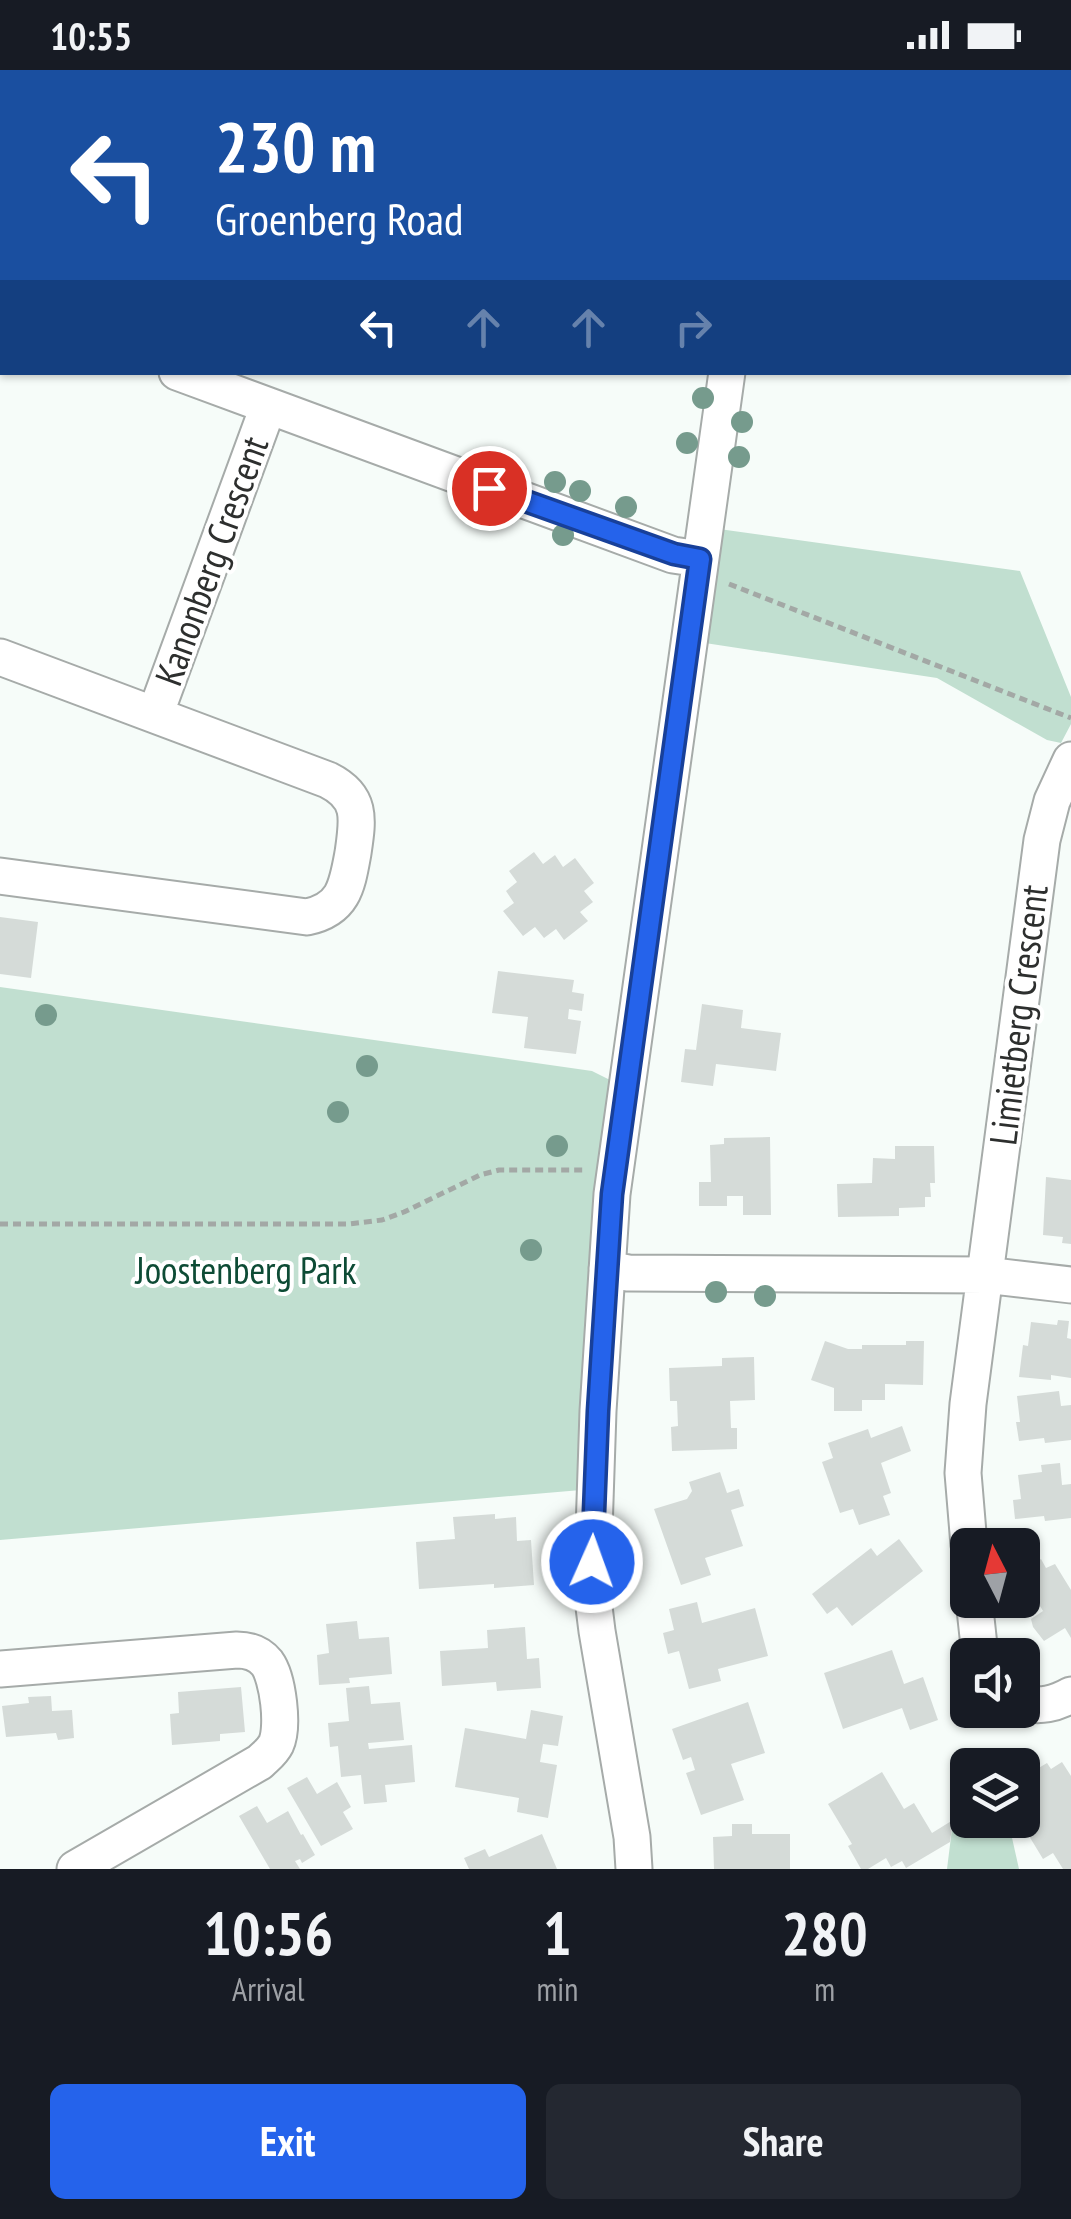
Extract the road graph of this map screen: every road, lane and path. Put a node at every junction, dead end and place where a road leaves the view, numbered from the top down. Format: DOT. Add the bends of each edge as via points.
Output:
graph roads {
  1 [pos="185,375"];
  2 [pos="727,375"];
  3 [pos="268,407"];
  4 [pos="699,567"];
  5 [pos="0,657"];
  6 [pos="155,715"];
  7 [pos="1071,718"];
  8 [pos="1071,760"];
  9 [pos="0,876"];
  10 [pos="615,1174"];
  11 [pos="0,1224"];
  12 [pos="607,1269"];
  13 [pos="985,1276"];
  14 [pos="1071,1286"];
  15 [pos="967,1528"];
  16 [pos="0,1669"];
  17 [pos="1071,1695"];
  18 [pos="1040,1705"];
  19 [pos="89,1865"];
  20 [pos="634,1869"];
  1 -- 3 [label="street"];
  2 -- 4 [label="street"];
  3 -- 4 [label="street"];
  3 -- 6 [label="street, Kanonberg Crescent"];
  4 -- 7 [label="path"];
  4 -- 10 [label="street"];
  5 -- 6 [label="street, Kanonberg Crescent"];
  6 -- 9 [label="street, Kanonberg Crescent" via="347,792 356,830 348,884 335,903 296,916"];
  8 -- 13 [label="street, Limietberg Crescent" via="1042,840"];
  10 -- 11 [label="path" via="500,1170 382,1220 349,1224"];
  10 -- 12 [label="street"];
  12 -- 13 [label="street"];
  12 -- 20 [label="street" via="592,1591"];
  13 -- 14 [label="street"];
  13 -- 15 [label="street, Limietberg Crescent" via="965,1438"];
  16 -- 19 [label="street" via="238,1650 268,1665 281,1720 270,1753"];
  17 -- 18 [label="street"];
}
